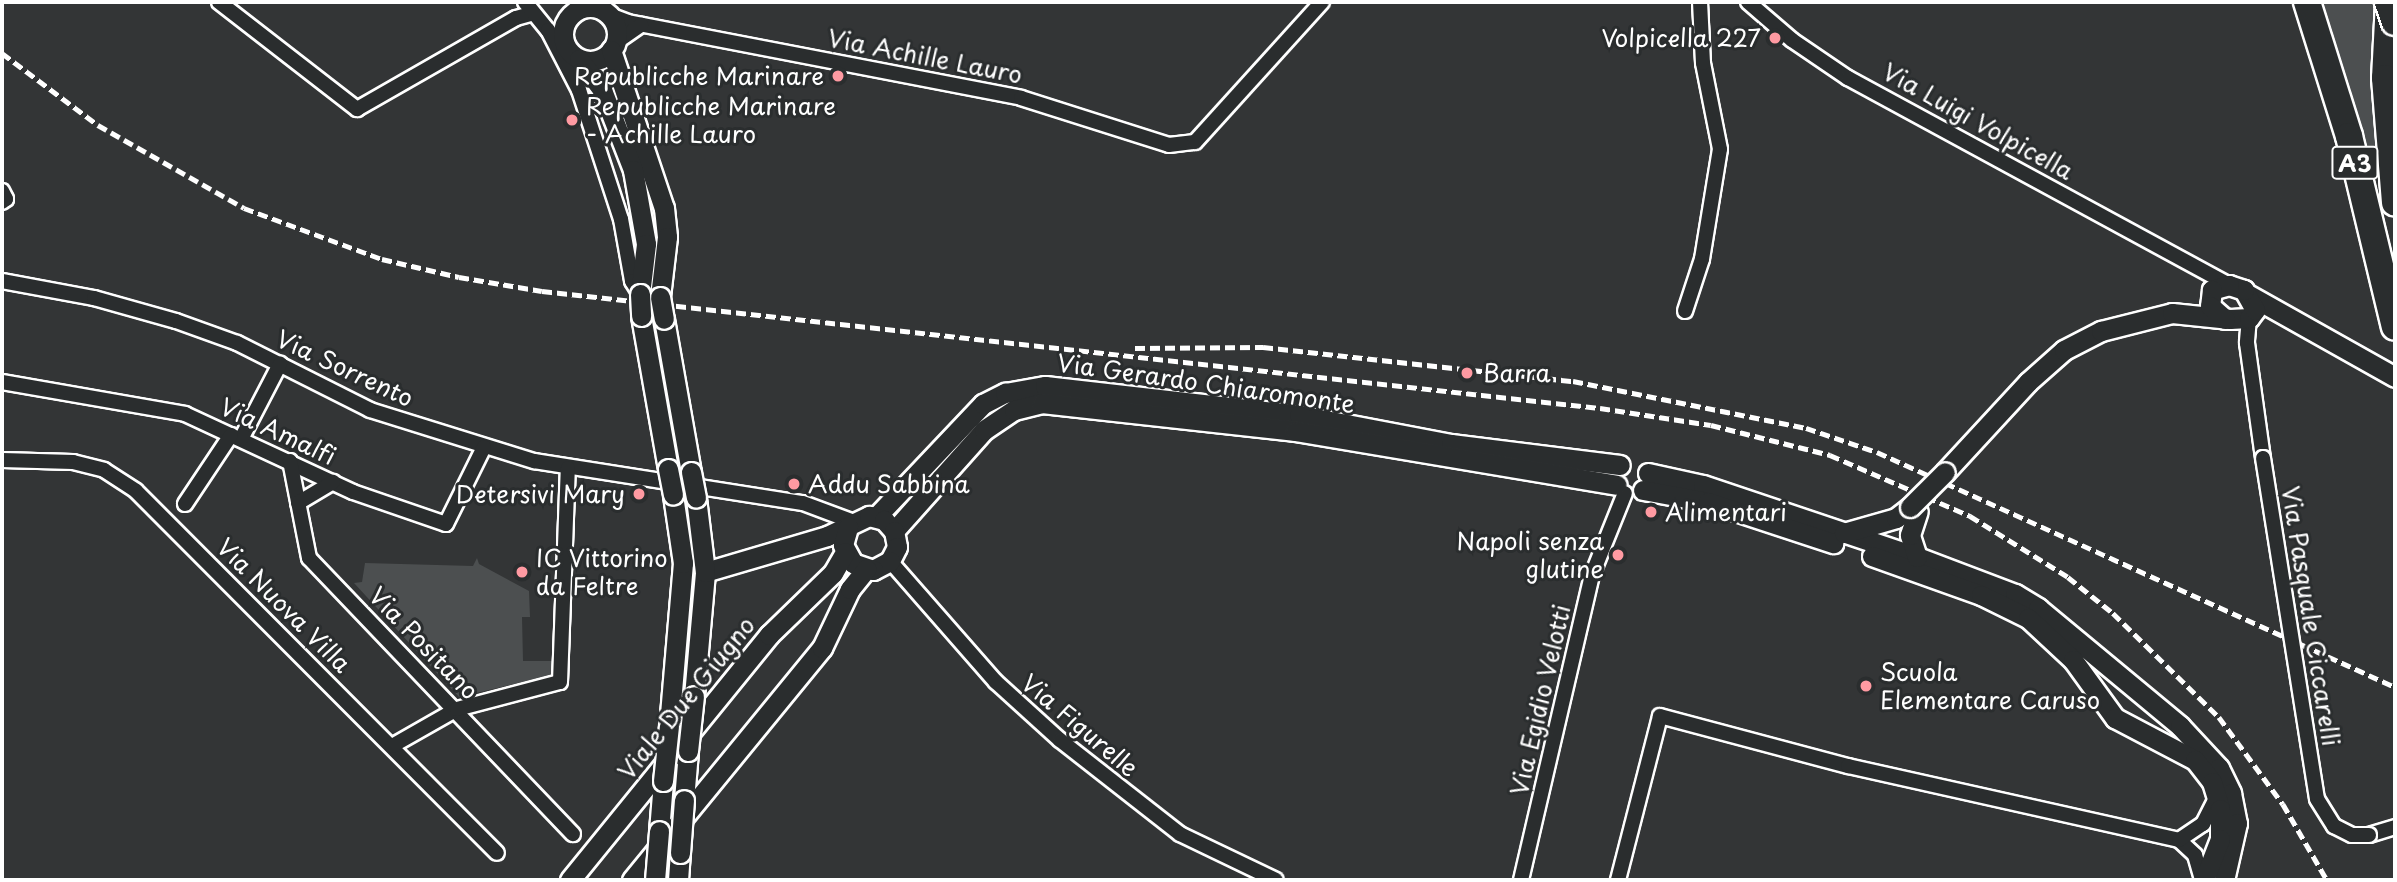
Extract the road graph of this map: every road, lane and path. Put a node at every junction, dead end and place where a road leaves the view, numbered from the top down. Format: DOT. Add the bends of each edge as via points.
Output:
graph roads {
  1 [pos="219,2"];
  2 [pos="557,2"];
  3 [pos="1322,2"];
  4 [pos="1700,2"];
  5 [pos="1748,2"];
  6 [pos="2295,2"];
  7 [pos="2307,2"];
  8 [pos="2389,2"];
  9 [pos="528,8"];
  10 [pos="598,8"];
  11 [pos="566,22"];
  12 [pos="2395,22"];
  13 [pos="641,25"];
  14 [pos="613,46"];
  15 [pos="579,59"];
  16 [pos="2,191"];
  17 [pos="2362,193"];
  18 [pos="2,202"];
  19 [pos="2395,203"];
  20 [pos="2,281"];
  21 [pos="2216,290"];
  22 [pos="640,294"];
  23 [pos="2249,295"];
  24 [pos="1685,311"];
  25 [pos="2172,313"];
  26 [pos="2286,317"];
  27 [pos="2239,318"];
  28 [pos="2395,327"];
  29 [pos="280,365"];
  30 [pos="2395,377"];
  31 [pos="2,382"];
  32 [pos="236,437"];
  33 [pos="484,447"];
  34 [pos="2,460"];
  35 [pos="290,461"];
  36 [pos="1620,465"];
  37 [pos="568,468"];
  38 [pos="333,482"];
  39 [pos="1633,485"];
  40 [pos="298,503"];
  41 [pos="185,504"];
  42 [pos="1912,512"];
  43 [pos="876,517"];
  44 [pos="894,531"];
  45 [pos="1844,533"];
  46 [pos="844,535"];
  47 [pos="1888,549"];
  48 [pos="1917,557"];
  49 [pos="890,561"];
  50 [pos="866,569"];
  51 [pos="705,572"];
  52 [pos="2130,685"];
  53 [pos="2104,708"];
  54 [pos="457,709"];
  55 [pos="392,746"];
  56 [pos="2217,798"];
  57 [pos="2395,827"];
  58 [pos="573,834"];
  59 [pos="2179,840"];
  60 [pos="496,853"];
  61 [pos="570,880"];
  62 [pos="632,880"];
  63 [pos="654,880"];
  64 [pos="678,880"];
  65 [pos="1276,880"];
  66 [pos="1521,880"];
  67 [pos="1618,880"];
  68 [pos="2203,880"];
  69 [pos="2224,880"];
  1 -- 9 [label="street" via="357,109"];
  2 -- 11 [label="street"];
  3 -- 13 [label="street, Via Achille Lauro" via="1195,142 1169,145 1021,97"];
  4 -- 24 [label="street" via="1703,63 1720,149 1702,259"];
  5 -- 21 [label="street, Via Luigi Volpicella" via="1792,40 1848,78 2195,267"];
  6 -- 17 [label="highway"];
  7 -- 17 [label="highway, A3"];
  8 -- 12 [label="highway, bridge"];
  8 -- 19 [label="highway" via="2385,78"];
  9 -- 22 [label="street" via="548,30 579,90 621,219 632,281"];
  10 -- 11 [label="street" via="578,10"];
  10 -- 13 [label="street, Via Achille Lauro"];
  10 -- 14 [label="street" via="615,25"];
  11 -- 15 [label="street" via="564,43"];
  13 -- 14 [label="street"];
  14 -- 15 [label="street" via="597,60"];
  14 -- 51 [label="street, bridge" via="664,208 667,237 660,297"];
  15 -- 22 [label="street" via="601,90 633,170 646,244"];
  16 -- 18 [label="street" via="6,199"];
  17 -- 28 [label="highway, A3"];
  20 -- 29 [label="street, Via Sorrento" via="94,298 176,321 237,343"];
  21 -- 23 [label="street"];
  21 -- 25 [label="street"];
  21 -- 27 [label="street" via="2215,312"];
  22 -- 63 [label="street, bridge" via="683,563"];
  23 -- 26 [label="street"];
  23 -- 27 [label="street"];
  25 -- 27 [label="street"];
  25 -- 42 [label="street, bridge" via="2101,331 2064,350 2028,382"];
  26 -- 27 [label="street"];
  26 -- 30 [label="street"];
  27 -- 57 [label="street, Via Pasquale Ciccarelli, bridge" via="2247,343 2320,811 2343,831 2369,835"];
  29 -- 32 [label="street"];
  29 -- 33 [label="street, Via Sorrento" via="370,410"];
  31 -- 32 [label="street, Via Amalfi" via="167,409"];
  32 -- 35 [label="street, Via Amalfi"];
  32 -- 41 [label="street"];
  33 -- 37 [label="street, Via Sorrento"];
  33 -- 38 [label="street, Via Amalfi" via="446,524"];
  34 -- 55 [label="street, Via Nuova Villa" via="73,462 104,470 136,491"];
  35 -- 38 [label="street, Via Amalfi"];
  35 -- 40 [label="street, Via Positano"];
  36 -- 39 [label="street"];
  36 -- 39 [label="street, Via Gerardo Chiaromonte" via="1636,461"];
  36 -- 43 [label="street, Via Gerardo Chiaromonte" via="1451,444 1299,415 1045,386 1005,393 984,404"];
  37 -- 46 [label="street, Via Sorrento" via="803,503"];
  37 -- 54 [label="street" via="560,681"];
  38 -- 40 [label="street"];
  39 -- 44 [label="street, Via Gerardo Chiaromonte" via="1295,431 1042,403 1014,410 984,430"];
  39 -- 45 [label="street, Via Gerardo Chiaromonte" via="1703,485"];
  39 -- 47 [label="street, Via Gerardo Chiaromonte"];
  39 -- 66 [label="street, Via Egidio Velotti" via="1592,575"];
  40 -- 54 [label="street, Via Positano" via="309,558"];
  42 -- 45 [label="street"];
  42 -- 47 [label="street"];
  42 -- 48 [label="street"];
  43 -- 44 [label="street"];
  43 -- 46 [label="street"];
  44 -- 49 [label="street" via="897,547"];
  45 -- 47 [label="street, Via Gerardo Chiaromonte"];
  46 -- 50 [label="street" via="853,563"];
  46 -- 51 [label="street"];
  46 -- 61 [label="street, Viale Due Giugno" via="833,573 769,635"];
  47 -- 48 [label="street, Via Gerardo Chiaromonte"];
  47 -- 53 [label="street, Via Gerardo Chiaromonte" via="2028,618 2073,660"];
  48 -- 52 [label="street, Via Gerardo Chiaromonte" via="2015,594 2069,631"];
  49 -- 50 [label="street"];
  49 -- 65 [label="street, Via Figurelle" via="996,682 1060,740 1180,834"];
  50 -- 62 [label="street" via="850,589 822,648"];
  51 -- 64 [label="street, bridge"];
  52 -- 53 [label="street" via="2114,687"];
  52 -- 69 [label="street, Via Gerardo Chiaromonte" via="2203,748 2225,781 2237,823"];
  53 -- 56 [label="street, Via Gerardo Chiaromonte" via="2195,761 2213,782"];
  54 -- 55 [label="street"];
  54 -- 58 [label="street, Via Positano"];
  55 -- 60 [label="street, Via Nuova Villa"];
  56 -- 59 [label="street" via="2203,824"];
  56 -- 68 [label="street, Via Gerardo Chiaromonte" via="2220,839"];
  59 -- 67 [label="street" via="1883,774 1660,716"];
  59 -- 68 [label="street" via="2195,855"];
}
